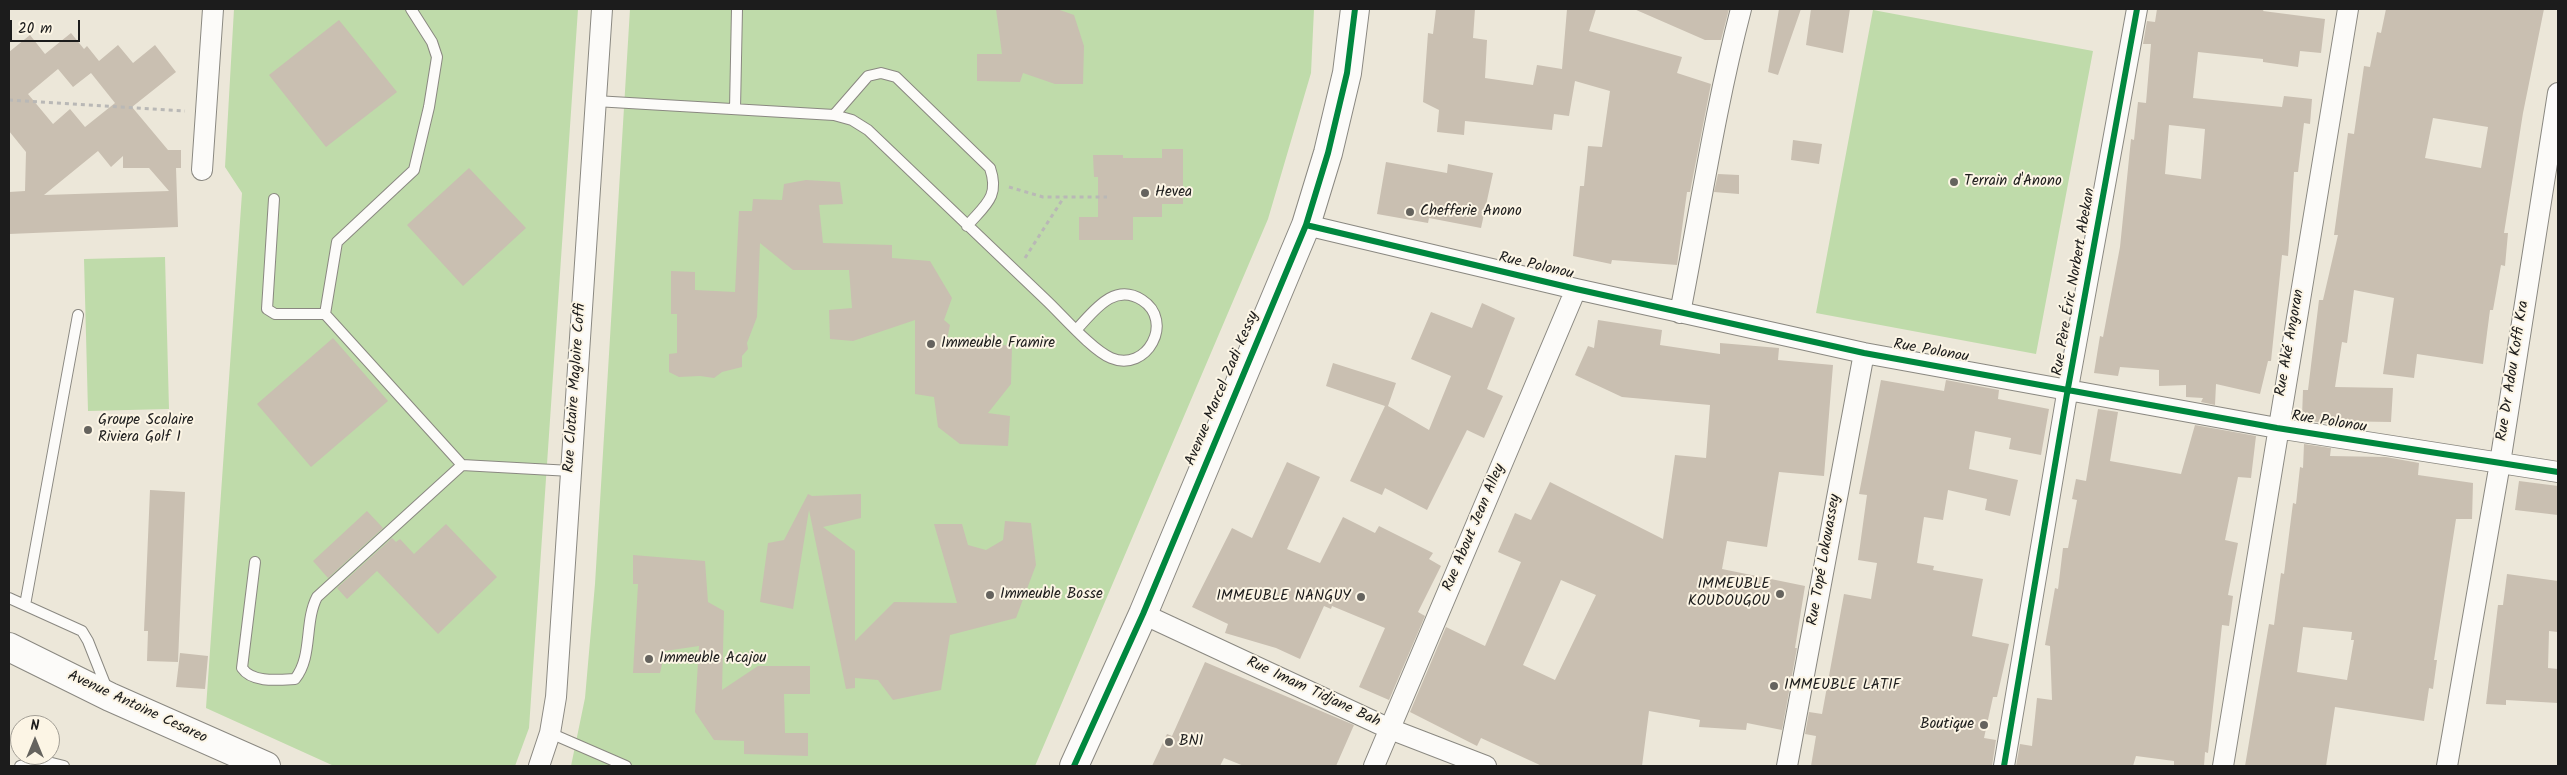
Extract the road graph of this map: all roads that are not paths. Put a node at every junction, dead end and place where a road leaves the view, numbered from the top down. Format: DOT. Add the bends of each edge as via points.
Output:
graph roads {
  1 [pos="213,9"];
  2 [pos="411,9"];
  3 [pos="602,9"];
  4 [pos="737,9"];
  5 [pos="1354,9"];
  6 [pos="1741,9"];
  7 [pos="2136,9"];
  8 [pos="2348,9"];
  9 [pos="2558,93"];
  10 [pos="595,101"];
  11 [pos="735,109"];
  12 [pos="834,115"];
  13 [pos="202,170"];
  14 [pos="274,199"];
  15 [pos="1306,225"];
  16 [pos="967,226"];
  17 [pos="1576,290"];
  18 [pos="1680,313"];
  19 [pos="325,314"];
  20 [pos="78,315"];
  21 [pos="1078,329"];
  22 [pos="1864,353"];
  23 [pos="2068,388"];
  24 [pos="2277,428"];
  25 [pos="2500,463"];
  26 [pos="462,466"];
  27 [pos="571,471"];
  28 [pos="2558,472"];
  29 [pos="255,562"];
  30 [pos="9,598"];
  31 [pos="25,605"];
  32 [pos="1143,614"];
  33 [pos="9,648"];
  34 [pos="110,698"];
  35 [pos="1390,729"];
  36 [pos="550,733"];
  37 [pos="20,766"];
  38 [pos="64,766"];
  39 [pos="266,766"];
  40 [pos="540,766"];
  41 [pos="626,766"];
  42 [pos="1074,766"];
  43 [pos="1374,766"];
  44 [pos="1486,766"];
  45 [pos="1787,766"];
  46 [pos="2004,766"];
  47 [pos="2223,766"];
  48 [pos="2447,766"];
  1 -- 13 [label="street"];
  2 -- 19 [label="lane" via="432,42 437,57 414,170 337,242"];
  3 -- 10 [label="street, Rue Clotaire Magloire Coffi"];
  4 -- 11 [label="lane"];
  5 -- 15 [label="street, Avenue Marcel Zadi Kessy" via="1347,72 1328,153"];
  6 -- 18 [label="street" via="1706,165"];
  7 -- 23 [label="street, Rue Père Éric Norbert Abekan"];
  8 -- 24 [label="street, Rue Aké Angoran"];
  9 -- 25 [label="street, Rue Dr Adou Koffi Kra"];
  10 -- 11 [label="lane"];
  10 -- 27 [label="street, Rue Clotaire Magloire Coffi"];
  11 -- 12 [label="lane"];
  12 -- 16 [label="lane" via="852,120 868,130"];
  12 -- 16 [label="lane" via="868,76 881,73 896,77 990,168 994,182 992,197"];
  14 -- 19 [label="lane" via="267,309 275,314"];
  15 -- 17 [label="street, Rue Polonou"];
  15 -- 32 [label="street, Avenue Marcel Zadi Kessy"];
  16 -- 21 [label="lane"];
  17 -- 18 [label="street, Rue Polonou"];
  17 -- 35 [label="street, Rue About Jean Alley"];
  18 -- 22 [label="street, Rue Polonou"];
  19 -- 26 [label="lane"];
  20 -- 31 [label="lane"];
  21 -- 21 [label="lane" via="1101,351 1112,358 1124,360 1138,358 1148,350 1158,327 1155,314 1147,303 1136,296 1124,294 1111,296 1100,304"];
  22 -- 23 [label="street, Rue Polonou"];
  22 -- 45 [label="street, Rue Topé Lokouassey"];
  23 -- 24 [label="street, Rue Polonou"];
  23 -- 46 [label="street, Rue Père Éric Norbert Abekan"];
  24 -- 25 [label="street, Rue Polonou"];
  24 -- 47 [label="street, Rue Aké Angoran"];
  25 -- 28 [label="street, Rue Polonou"];
  25 -- 48 [label="street, Rue Dr Adou Koffi Kra"];
  26 -- 27 [label="lane"];
  26 -- 29 [label="lane" via="317,596 311,609 302,670 295,679 254,678 242,668"];
  27 -- 36 [label="street, Rue Clotaire Magloire Coffi" via="556,698"];
  30 -- 31 [label="lane"];
  31 -- 34 [label="lane" via="82,630"];
  32 -- 35 [label="street, Rue Imam Tidjane Bah"];
  32 -- 42 [label="street, Avenue Marcel Zadi Kessy"];
  33 -- 34 [label="street, Avenue Antoine Cesareo"];
  34 -- 39 [label="street, Avenue Antoine Cesareo"];
  35 -- 43 [label="street, Rue About Jean Alley"];
  35 -- 44 [label="street, Rue Imam Tidjane Bah"];
  36 -- 40 [label="street, Rue Clotaire Magloire Coffi"];
  36 -- 41 [label="lane"];
  37 -- 38 [label="lane" via="40,760"];
}
